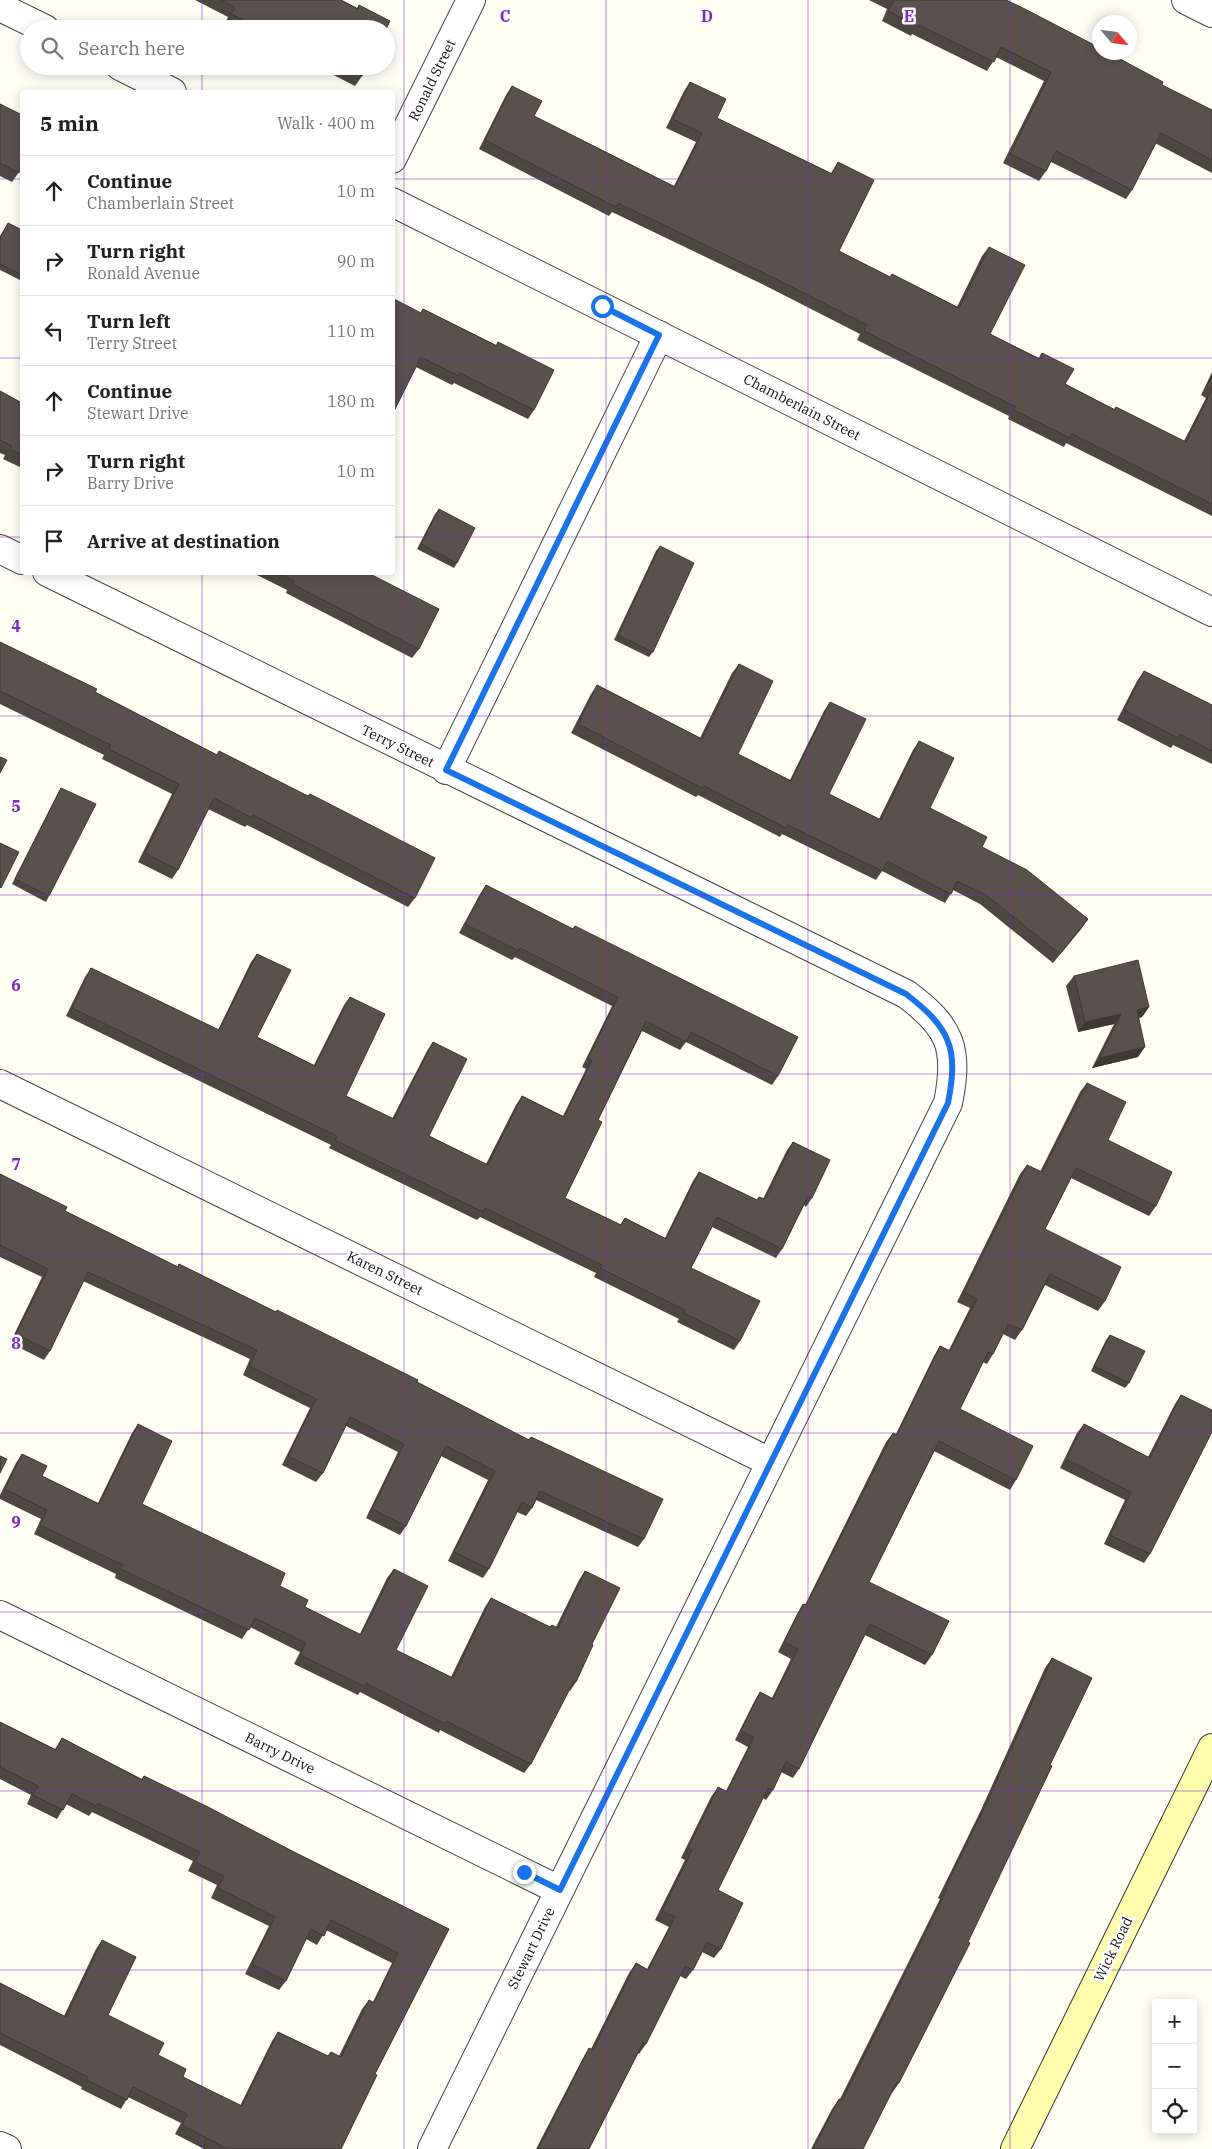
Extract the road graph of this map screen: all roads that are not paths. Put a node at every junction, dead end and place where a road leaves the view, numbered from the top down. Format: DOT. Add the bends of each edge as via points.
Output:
graph roads {
  1 [pos="471,0"];
  2 [pos="1186,0"];
  3 [pos="0,6"];
  4 [pos="1212,13"];
  5 [pos="27,20"];
  6 [pos="138,75"];
  7 [pos="168,90"];
  8 [pos="395,154"];
  9 [pos="395,203"];
  10 [pos="659,335"];
  11 [pos="0,549"];
  12 [pos="20,559"];
  13 [pos="53,575"];
  14 [pos="1212,612"];
  15 [pos="446,770"];
  16 [pos="949,1043"];
  17 [pos="0,1084"];
  18 [pos="770,1462"];
  19 [pos="0,1615"];
  20 [pos="1212,1748"];
  21 [pos="560,1890"];
  22 [pos="0,2146"];
  23 [pos="7,2149"];
  24 [pos="432,2149"];
  25 [pos="1015,2149"];
  1 -- 8 [label="street, Ronald Street"];
  2 -- 4 [label="street"];
  3 -- 5 [label="street"];
  6 -- 7 [label="street"];
  9 -- 10 [label="street, Chamberlain Street"];
  10 -- 14 [label="street, Chamberlain Street"];
  10 -- 15 [label="street"];
  11 -- 12 [label="street"];
  13 -- 15 [label="street, Terry Street"];
  15 -- 16 [label="street, Terry Street" via="906,994 930,1012"];
  16 -- 18 [label="street, Stewart Drive" via="954,1073 948,1103"];
  17 -- 18 [label="street, Karen Street"];
  18 -- 21 [label="street, Stewart Drive"];
  19 -- 21 [label="street, Barry Drive"];
  20 -- 25 [label="street, Wick Road"];
  21 -- 24 [label="street, Stewart Drive"];
  22 -- 23 [label="street"];
}
